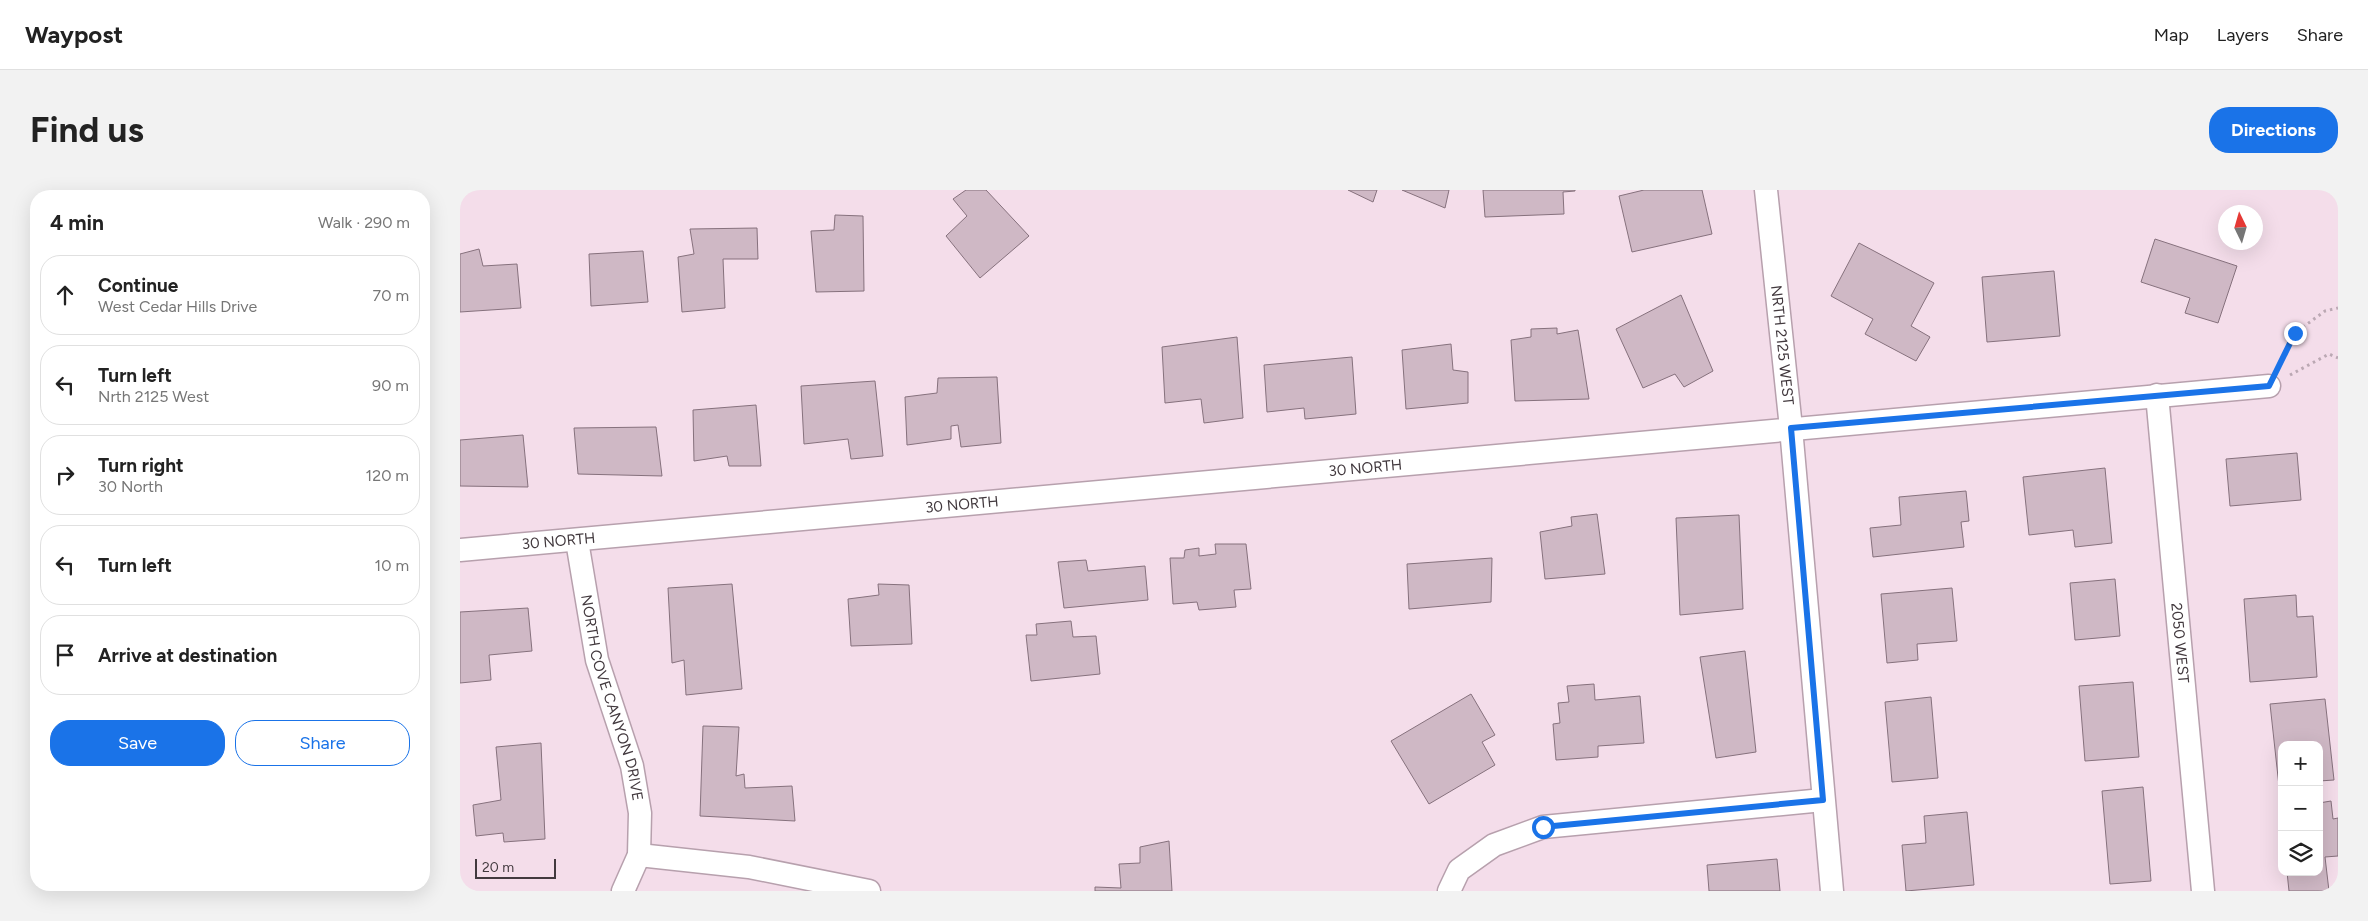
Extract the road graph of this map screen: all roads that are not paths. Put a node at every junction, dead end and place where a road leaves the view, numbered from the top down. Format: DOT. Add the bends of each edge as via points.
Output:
graph roads {
  1 [pos="1766,190"];
  2 [pos="2269,386"];
  3 [pos="2157,395"];
  4 [pos="1791,428"];
  5 [pos="577,541"];
  6 [pos="460,550"];
  7 [pos="1823,800"];
  8 [pos="639,855"];
  9 [pos="623,891"];
  10 [pos="869,891"];
  11 [pos="1449,891"];
  12 [pos="1832,891"];
  13 [pos="2203,891"];
  1 -- 4 [label="street, NRTH 2125 WEST"];
  2 -- 3 [label="street, 30 NORTH"];
  3 -- 4 [label="street, 30 NORTH"];
  3 -- 13 [label="street, 2050 WEST"];
  4 -- 5 [label="street, 30 NORTH"];
  4 -- 7 [label="street, NRTH 2125 WEST"];
  5 -- 6 [label="street, 30 NORTH"];
  5 -- 8 [label="street, NORTH COVE CANYON DRIVE" via="597,660 632,766 640,813"];
  7 -- 11 [label="street" via="1543,827 1494,845 1459,870"];
  7 -- 12 [label="street, NRTH 2125 WEST"];
  8 -- 9 [label="street"];
  8 -- 10 [label="street" via="749,867"];
}
